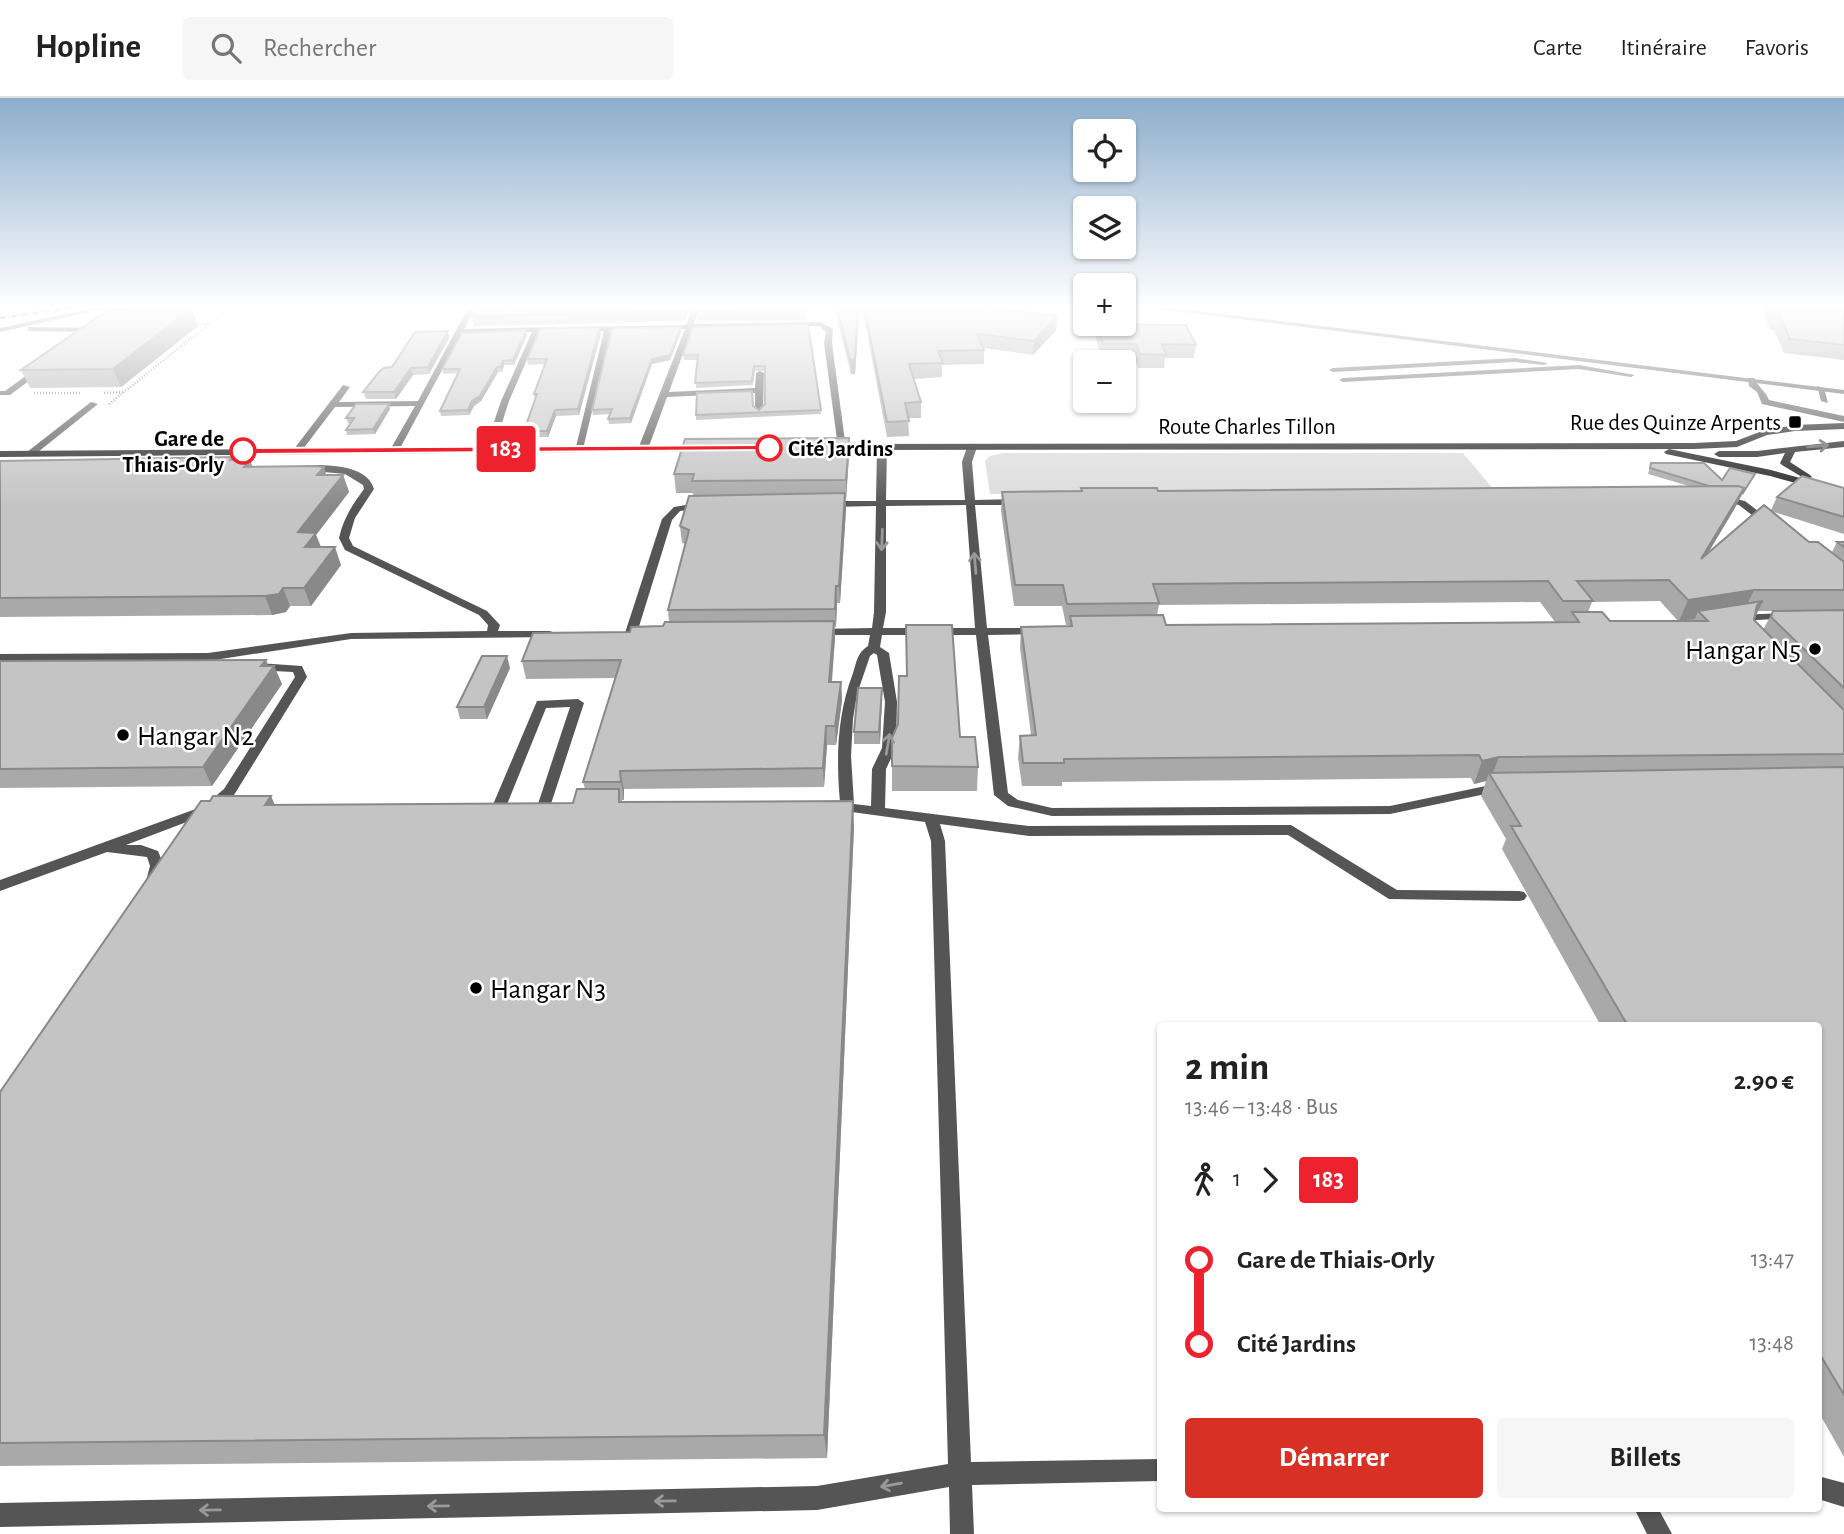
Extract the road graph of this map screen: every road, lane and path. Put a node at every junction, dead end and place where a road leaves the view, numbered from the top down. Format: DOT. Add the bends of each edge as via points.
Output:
graph roads {
  1 [pos="34,373"];
  2 [pos="149,373"];
  3 [pos="437,373"];
  4 [pos="517,373"];
  5 [pos="597,373"];
  6 [pos="671,373"];
  7 [pos="760,373"];
  8 [pos="832,373"];
  9 [pos="1476,373"];
  10 [pos="1615,373"];
  11 [pos="1693,373"];
  12 [pos="1632,375"];
  13 [pos="1343,380"];
  14 [pos="1751,380"];
  15 [pos="346,387"];
  16 [pos="1820,388"];
  17 [pos="759,390"];
  18 [pos="1844,391"];
  19 [pos="3,393"];
  20 [pos="85,393"];
  21 [pos="98,393"];
  22 [pos="124,393"];
  23 [pos="662,395"];
  24 [pos="421,403"];
  25 [pos="332,405"];
  26 [pos="98,407"];
  27 [pos="1828,407"];
  28 [pos="759,409"];
  29 [pos="1844,419"];
  30 [pos="1844,426"];
  31 [pos="1777,432"];
  32 [pos="1844,444"];
  33 [pos="818,447"];
  34 [pos="843,447"];
  35 [pos="882,447"];
  36 [pos="972,447"];
  37 [pos="706,448"];
  38 [pos="490,449"];
  39 [pos="578,449"];
  40 [pos="643,449"];
  41 [pos="1667,449"];
  42 [pos="1792,449"];
  43 [pos="297,450"];
  44 [pos="395,450"];
  45 [pos="0,454"];
  46 [pos="30,454"];
  47 [pos="1709,454"];
  48 [pos="1757,454"];
  49 [pos="296,468"];
  50 [pos="1772,473"];
  51 [pos="1844,492"];
  52 [pos="1713,499"];
  53 [pos="969,502"];
  54 [pos="1025,502"];
  55 [pos="883,503"];
  56 [pos="817,504"];
  57 [pos="712,505"];
  58 [pos="1780,532"];
  59 [pos="1720,621"];
  60 [pos="1755,627"];
  61 [pos="981,631"];
  62 [pos="1050,631"];
  63 [pos="807,632"];
  64 [pos="875,632"];
  65 [pos="645,633"];
  66 [pos="492,634"];
  67 [pos="566,634"];
  68 [pos="874,648"];
  69 [pos="0,658"];
  70 [pos="234,667"];
  71 [pos="248,667"];
  72 [pos="0,669"];
  73 [pos="1517,786"];
  74 [pos="819,806"];
  75 [pos="847,806"];
  76 [pos="498,807"];
  77 [pos="545,807"];
  78 [pos="235,808"];
  79 [pos="207,809"];
  80 [pos="878,811"];
  81 [pos="931,819"];
  82 [pos="191,831"];
  83 [pos="176,853"];
  84 [pos="83,855"];
  85 [pos="0,886"];
  86 [pos="1518,896"];
  87 [pos="1157,1470"];
  88 [pos="959,1474"];
  89 [pos="1822,1488"];
  90 [pos="1844,1495"];
  91 [pos="1647,1512"];
  92 [pos="0,1515"];
  93 [pos="961,1534"];
  94 [pos="1660,1534"];
  1 -- 19 [label="street"];
  2 -- 22 [label="path"];
  3 -- 24 [label="street"];
  4 -- 38 [label="street"];
  5 -- 39 [label="street"];
  6 -- 23 [label="street"];
  7 -- 17 [label="street"];
  8 -- 34 [label="street"];
  9 -- 13 [label="street"];
  10 -- 12 [label="street"];
  11 -- 14 [label="street"];
  14 -- 16 [label="street"];
  14 -- 27 [label="street" via="1765,402"];
  15 -- 25 [label="street"];
  16 -- 18 [label="street"];
  16 -- 27 [label="street"];
  17 -- 23 [label="street"];
  17 -- 28 [label="street"];
  19 -- 20 [label="path"];
  21 -- 22 [label="path"];
  22 -- 26 [label="path"];
  23 -- 40 [label="street"];
  24 -- 25 [label="street"];
  24 -- 44 [label="street"];
  25 -- 43 [label="street"];
  26 -- 46 [label="street"];
  27 -- 29 [label="street"];
  30 -- 31 [label="main road"];
  31 -- 41 [label="main road" via="1731,445"];
  31 -- 48 [label="main road"];
  42 -- 32 [label="main road, one-way"];
  33 -- 34 [label="main road, Route Charles Tillon"];
  34 -- 35 [label="main road, Route Charles Tillon"];
  35 -- 36 [label="main road, Route Charles Tillon"];
  35 -- 55 [label="street"];
  36 -- 41 [label="main road, Route Charles Tillon" via="1323,444"];
  36 -- 53 [label="street" via="967,461"];
  37 -- 40 [label="main road"];
  38 -- 39 [label="main road"];
  38 -- 44 [label="main road"];
  39 -- 40 [label="main road"];
  41 -- 47 [label="main road"];
  41 -- 50 [label="main road"];
  42 -- 48 [label="main road"];
  42 -- 51 [label="main road" via="1787,466"];
  43 -- 44 [label="main road"];
  43 -- 46 [label="main road"];
  45 -- 46 [label="main road"];
  47 -- 48 [label="main road"];
  47 -- 50 [label="main road"];
  48 -- 50 [label="main road" via="1761,465"];
  49 -- 66 [label="street" via="335,469 364,479 369,489 353,510 345,532 349,548 483,613 492,620"];
  50 -- 51 [label="main road"];
  52 -- 58 [label="street" via="1742,503"];
  53 -- 54 [label="street"];
  53 -- 55 [label="street"];
  61 -- 53 [label="street, one-way"];
  55 -- 56 [label="street"];
  55 -- 64 [label="street, one-way" via="880,612"];
  57 -- 65 [label="street" via="672,512 625,633"];
  59 -- 60 [label="street" via="1744,617 1794,622"];
  61 -- 62 [label="street"];
  61 -- 64 [label="street"];
  61 -- 73 [label="street" via="1001,795 1013,803 1052,812 1390,810 1490,787"];
  63 -- 64 [label="street"];
  64 -- 68 [label="street"];
  66 -- 67 [label="street"];
  66 -- 69 [label="street" via="351,636 208,657"];
  68 -- 75 [label="street" via="864,654 848,705"];
  80 -- 68 [label="street, one-way" via="879,769 889,748 891,702 883,653"];
  70 -- 72 [label="street"];
  71 -- 79 [label="street" via="289,667 298,669 301,677 229,792"];
  74 -- 75 [label="street"];
  75 -- 80 [label="street"];
  76 -- 77 [label="street" via="541,704 578,703"];
  78 -- 79 [label="street"];
  79 -- 82 [label="street"];
  79 -- 84 [label="street"];
  80 -- 81 [label="street"];
  81 -- 86 [label="street" via="1029,831 1291,830 1394,895"];
  81 -- 88 [label="street" via="938,841"];
  83 -- 84 [label="street" via="148,893 157,866 153,854 127,848"];
  84 -- 85 [label="street"];
  87 -- 88 [label="street"];
  88 -- 92 [label="street, one-way" via="817,1498"];
  88 -- 93 [label="street"];
  89 -- 90 [label="street"];
  91 -- 94 [label="street"];
}
